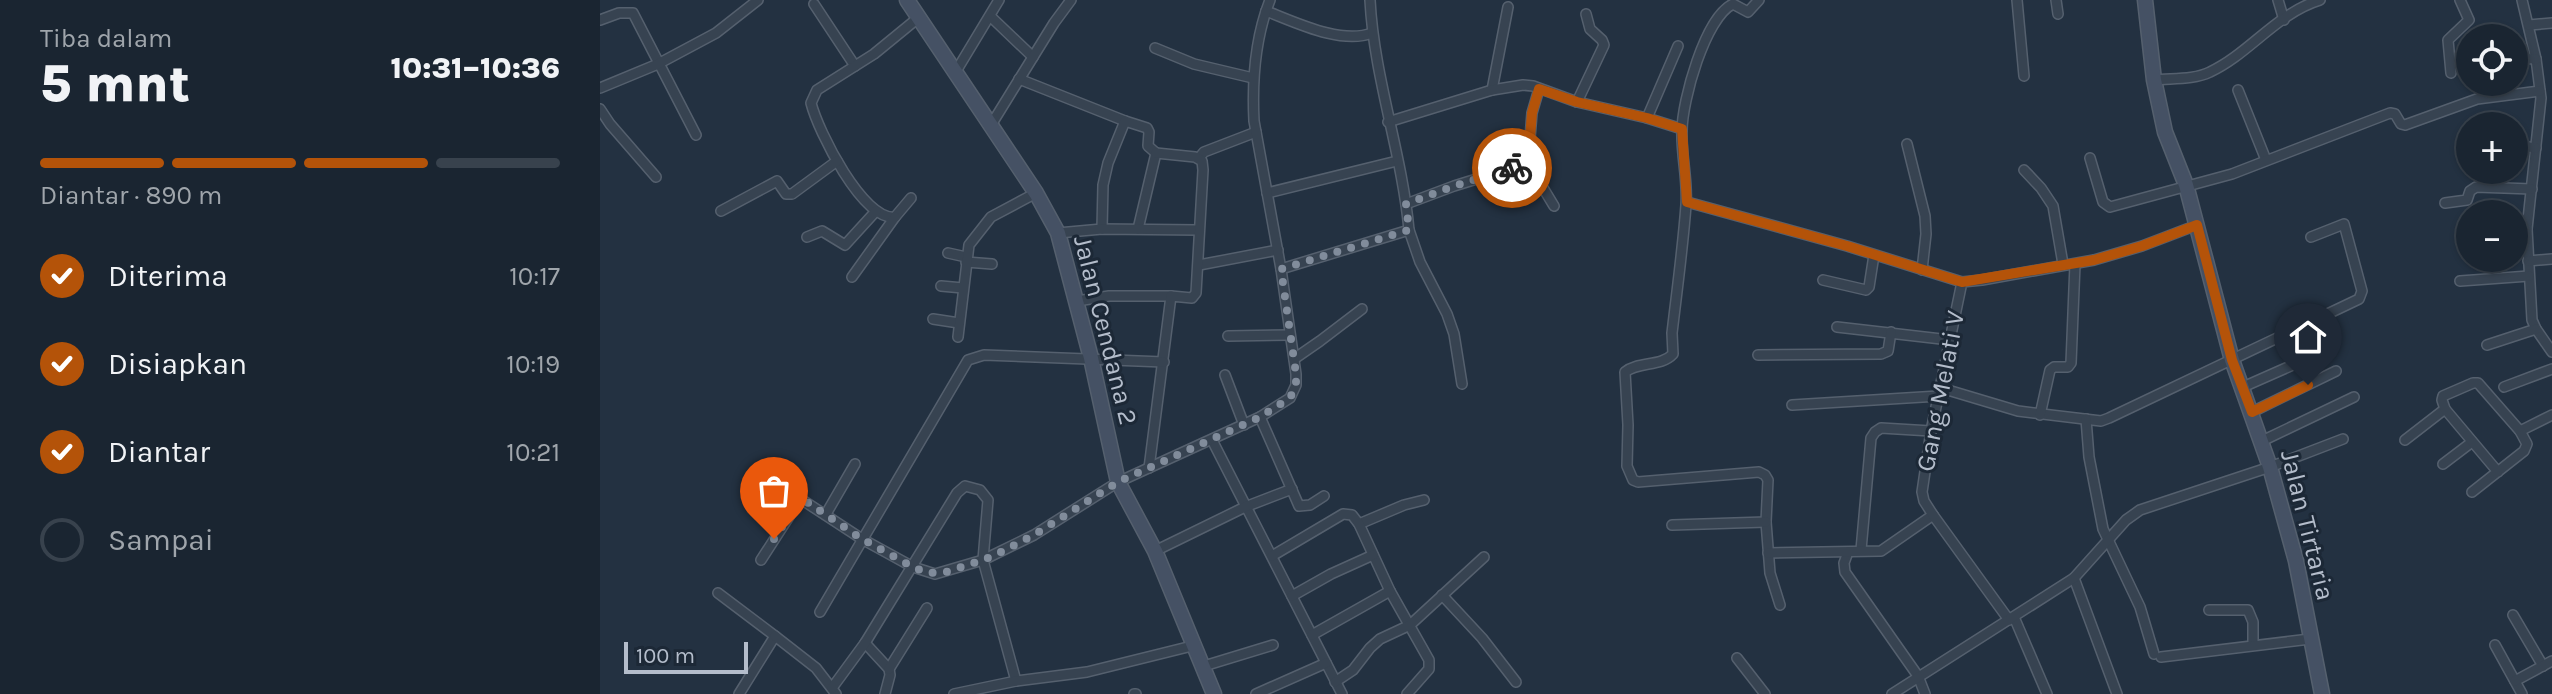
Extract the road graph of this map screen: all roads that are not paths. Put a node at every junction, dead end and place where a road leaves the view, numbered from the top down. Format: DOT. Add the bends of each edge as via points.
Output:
graph roads {
  1 [pos="626,0"];
  2 [pos="758,0"];
  3 [pos="907,0"];
  4 [pos="999,0"];
  5 [pos="1071,0"];
  6 [pos="1270,0"];
  7 [pos="1370,0"];
  8 [pos="1759,0"];
  9 [pos="2017,0"];
  10 [pos="2056,0"];
  11 [pos="2145,0"];
  12 [pos="2278,0"];
  13 [pos="2320,0"];
  14 [pos="2460,0"];
  15 [pos="2522,0"];
  16 [pos="814,4"];
  17 [pos="1508,7"];
  18 [pos="1266,11"];
  19 [pos="633,13"];
  20 [pos="1586,14"];
  21 [pos="2058,14"];
  22 [pos="990,16"];
  23 [pos="918,18"];
  24 [pos="600,20"];
  25 [pos="2284,20"];
  26 [pos="2552,23"];
  27 [pos="2529,25"];
  28 [pos="1372,33"];
  29 [pos="1678,46"];
  30 [pos="1155,48"];
  31 [pos="1033,57"];
  32 [pos="2528,59"];
  33 [pos="2536,59"];
  34 [pos="658,64"];
  35 [pos="855,66"];
  36 [pos="955,73"];
  37 [pos="2451,73"];
  38 [pos="2024,76"];
  39 [pos="1253,78"];
  40 [pos="1019,79"];
  41 [pos="2154,80"];
  42 [pos="600,88"];
  43 [pos="1539,89"];
  44 [pos="1492,90"];
  45 [pos="2238,90"];
  46 [pos="2540,95"];
  47 [pos="2552,99"];
  48 [pos="1577,102"];
  49 [pos="600,109"];
  50 [pos="1647,118"];
  51 [pos="1125,121"];
  52 [pos="1388,122"];
  53 [pos="991,125"];
  54 [pos="1682,129"];
  55 [pos="1256,132"];
  56 [pos="696,135"];
  57 [pos="1907,144"];
  58 [pos="2528,147"];
  59 [pos="2536,148"];
  60 [pos="1156,153"];
  61 [pos="1199,158"];
  62 [pos="2090,158"];
  63 [pos="2266,160"];
  64 [pos="837,161"];
  65 [pos="1397,161"];
  66 [pos="1528,163"];
  67 [pos="2024,170"];
  68 [pos="656,177"];
  69 [pos="2186,185"];
  70 [pos="2532,189"];
  71 [pos="1036,193"];
  72 [pos="1267,193"];
  73 [pos="911,198"];
  74 [pos="1687,202"];
  75 [pos="2445,203"];
  76 [pos="1406,204"];
  77 [pos="1554,206"];
  78 [pos="721,211"];
  79 [pos="876,211"];
  80 [pos="895,217"];
  81 [pos="2528,221"];
  82 [pos="2197,225"];
  83 [pos="1102,229"];
  84 [pos="1138,229"];
  85 [pos="1198,230"];
  86 [pos="1409,230"];
  87 [pos="1058,233"];
  88 [pos="807,237"];
  89 [pos="2311,237"];
  90 [pos="1278,250"];
  91 [pos="948,253"];
  92 [pos="1874,255"];
  93 [pos="966,259"];
  94 [pos="2552,259"];
  95 [pos="2528,261"];
  96 [pos="992,264"];
  97 [pos="2063,264"];
  98 [pos="2075,264"];
  99 [pos="1199,265"];
  100 [pos="1281,269"];
  101 [pos="1922,270"];
  102 [pos="2529,276"];
  103 [pos="852,277"];
  104 [pos="1823,280"];
  105 [pos="2460,281"];
  106 [pos="1962,282"];
  107 [pos="941,286"];
  108 [pos="963,288"];
  109 [pos="1171,296"];
  110 [pos="1077,301"];
  111 [pos="1362,309"];
  112 [pos="933,319"];
  113 [pos="959,323"];
  114 [pos="1837,327"];
  115 [pos="2536,329"];
  116 [pos="1891,332"];
  117 [pos="1290,335"];
  118 [pos="1228,336"];
  119 [pos="958,337"];
  120 [pos="1950,340"];
  121 [pos="2487,345"];
  122 [pos="2552,352"];
  123 [pos="1758,355"];
  124 [pos="2313,356"];
  125 [pos="1091,358"];
  126 [pos="1294,359"];
  127 [pos="2232,360"];
  128 [pos="1164,362"];
  129 [pos="2552,369"];
  130 [pos="2336,371"];
  131 [pos="1225,375"];
  132 [pos="1462,384"];
  133 [pos="2243,387"];
  134 [pos="2504,387"];
  135 [pos="1940,392"];
  136 [pos="2354,397"];
  137 [pos="1792,405"];
  138 [pos="2445,409"];
  139 [pos="2252,412"];
  140 [pos="2040,415"];
  141 [pos="2552,415"];
  142 [pos="1260,417"];
  143 [pos="2086,419"];
  144 [pos="1244,425"];
  145 [pos="1931,431"];
  146 [pos="2520,431"];
  147 [pos="2343,439"];
  148 [pos="1212,440"];
  149 [pos="2405,440"];
  150 [pos="2262,441"];
  151 [pos="2472,442"];
  152 [pos="855,464"];
  153 [pos="2443,464"];
  154 [pos="2270,467"];
  155 [pos="1149,468"];
  156 [pos="758,471"];
  157 [pos="2498,472"];
  158 [pos="1118,482"];
  159 [pos="1292,489"];
  160 [pos="2472,492"];
  161 [pos="1324,496"];
  162 [pos="801,498"];
  163 [pos="1424,500"];
  164 [pos="1245,507"];
  165 [pos="826,514"];
  166 [pos="1933,515"];
  167 [pos="1766,522"];
  168 [pos="1359,524"];
  169 [pos="1672,525"];
  170 [pos="2108,538"];
  171 [pos="862,539"];
  172 [pos="1861,550"];
  173 [pos="1155,551"];
  174 [pos="1848,552"];
  175 [pos="1768,553"];
  176 [pos="1373,555"];
  177 [pos="1272,556"];
  178 [pos="1484,557"];
  179 [pos="761,560"];
  180 [pos="983,560"];
  181 [pos="913,567"];
  182 [pos="2074,578"];
  183 [pos="1390,591"];
  184 [pos="718,593"];
  185 [pos="1442,595"];
  186 [pos="1292,596"];
  187 [pos="1780,605"];
  188 [pos="927,608"];
  189 [pos="2209,610"];
  190 [pos="820,612"];
  191 [pos="2513,615"];
  192 [pos="2012,618"];
  193 [pos="1410,625"];
  194 [pos="1312,635"];
  195 [pos="775,636"];
  196 [pos="2310,639"];
  197 [pos="865,643"];
  198 [pos="1196,645"];
  199 [pos="1273,645"];
  200 [pos="2253,645"];
  201 [pos="2495,645"];
  202 [pos="1737,658"];
  203 [pos="1326,663"];
  204 [pos="2548,664"];
  205 [pos="1204,666"];
  206 [pos="889,669"];
  207 [pos="1918,676"];
  208 [pos="1016,681"];
  209 [pos="2515,681"];
  210 [pos="1335,682"];
  211 [pos="1516,682"];
  212 [pos="1002,689"];
  213 [pos="834,691"];
  214 [pos="739,694"];
  215 [pos="885,694"];
  216 [pos="954,694"];
  217 [pos="1214,694"];
  218 [pos="1256,694"];
  219 [pos="1342,694"];
  220 [pos="1407,694"];
  221 [pos="1765,694"];
  222 [pos="1892,694"];
  223 [pos="1925,694"];
  224 [pos="2047,694"];
  225 [pos="2117,694"];
  226 [pos="2322,694"];
  227 [pos="2522,694"];
  1 -- 19 [label="street"];
  2 -- 34 [label="street" via="716,33"];
  3 -- 23 [label="street, Jalan Cendana 2"];
  4 -- 22 [label="street"];
  5 -- 31 [label="street"];
  6 -- 18 [label="street"];
  7 -- 28 [label="street"];
  8 -- 54 [label="street" via="1748,12 1733,4 1705,37"];
  9 -- 38 [label="street"];
  10 -- 21 [label="street"];
  11 -- 41 [label="street, Jalan Tirtaria"];
  12 -- 25 [label="street"];
  13 -- 25 [label="street"];
  14 -- 37 [label="street" via="2469,20 2448,40"];
  15 -- 27 [label="street"];
  16 -- 35 [label="street"];
  17 -- 44 [label="street"];
  18 -- 28 [label="street" via="1342,36"];
  18 -- 39 [label="street"];
  19 -- 24 [label="street"];
  19 -- 34 [label="street"];
  20 -- 48 [label="street" via="1592,33 1604,45"];
  22 -- 31 [label="street"];
  22 -- 36 [label="street"];
  23 -- 35 [label="street"];
  23 -- 36 [label="street, Jalan Cendana 2"];
  25 -- 41 [label="street" via="2206,74"];
  26 -- 27 [label="street"];
  27 -- 33 [label="street"];
  28 -- 52 [label="street"];
  29 -- 50 [label="street"];
  30 -- 39 [label="street"];
  31 -- 40 [label="street"];
  32 -- 33 [label="street"];
  33 -- 46 [label="street"];
  34 -- 42 [label="street"];
  34 -- 56 [label="street"];
  35 -- 64 [label="street" via="817,90 811,103"];
  36 -- 53 [label="street, Jalan Cendana 2"];
  39 -- 55 [label="street"];
  40 -- 51 [label="street"];
  40 -- 53 [label="street"];
  41 -- 69 [label="street, Jalan Tirtaria" via="2165,132"];
  43 -- 44 [label="street" via="1523,85"];
  43 -- 48 [label="street"];
  43 -- 66 [label="street"];
  44 -- 52 [label="street"];
  45 -- 63 [label="street"];
  46 -- 47 [label="street"];
  46 -- 59 [label="street"];
  46 -- 63 [label="street" via="2477,99 2405,125 2390,113"];
  48 -- 50 [label="street"];
  49 -- 68 [label="street"];
  50 -- 54 [label="street"];
  51 -- 60 [label="street" via="1147,128 1148,146"];
  51 -- 83 [label="street" via="1103,185"];
  52 -- 65 [label="street"];
  53 -- 71 [label="street, Jalan Cendana 2"];
  54 -- 74 [label="street"];
  55 -- 61 [label="street"];
  55 -- 72 [label="street"];
  57 -- 101 [label="street" via="1925,216"];
  58 -- 59 [label="street"];
  59 -- 70 [label="street"];
  60 -- 61 [label="street"];
  60 -- 84 [label="street"];
  61 -- 85 [label="street" via="1203,170"];
  62 -- 69 [label="street" via="2107,206"];
  63 -- 69 [label="street"];
  64 -- 78 [label="street" via="792,194 777,181"];
  64 -- 79 [label="street"];
  65 -- 72 [label="street"];
  65 -- 76 [label="street"];
  66 -- 76 [label="street"];
  66 -- 77 [label="street"];
  67 -- 97 [label="street" via="2053,206"];
  69 -- 82 [label="street, Jalan Tirtaria"];
  70 -- 75 [label="street" via="2476,187 2467,200"];
  70 -- 81 [label="street"];
  71 -- 87 [label="street, Jalan Cendana 2"];
  71 -- 93 [label="street" via="991,217 969,245"];
  72 -- 90 [label="street"];
  73 -- 80 [label="street"];
  74 -- 92 [label="street"];
  74 -- 167 [label="street" via="1673,354 1625,372 1627,466 1638,482 1762,473 1768,480"];
  76 -- 86 [label="street"];
  79 -- 80 [label="street"];
  79 -- 88 [label="street" via="845,245 822,231"];
  80 -- 103 [label="street"];
  82 -- 98 [label="street, Gang Melati V"];
  82 -- 127 [label="street, Jalan Tirtaria"];
  83 -- 84 [label="street"];
  83 -- 87 [label="street"];
  84 -- 85 [label="street"];
  85 -- 99 [label="street"];
  86 -- 100 [label="street"];
  86 -- 132 [label="street" via="1454,334"];
  87 -- 110 [label="street, Jalan Cendana 2"];
  89 -- 127 [label="street" via="2344,224 2362,291 2359,299"];
  90 -- 99 [label="street"];
  90 -- 100 [label="street"];
  91 -- 93 [label="street"];
  92 -- 101 [label="street"];
  92 -- 104 [label="street" via="1866,290"];
  93 -- 96 [label="street"];
  93 -- 108 [label="street"];
  94 -- 95 [label="street"];
  95 -- 102 [label="street"];
  97 -- 98 [label="street, Gang Melati V"];
  97 -- 106 [label="street, Gang Melati V"];
  98 -- 140 [label="street" via="2071,363 2050,370"];
  99 -- 109 [label="street" via="1195,296"];
  100 -- 117 [label="street"];
  101 -- 106 [label="street"];
  102 -- 105 [label="street"];
  102 -- 115 [label="street"];
  106 -- 120 [label="street, Gang Melati V"];
  107 -- 108 [label="street"];
  108 -- 113 [label="street"];
  109 -- 110 [label="street"];
  109 -- 128 [label="street"];
  110 -- 125 [label="street, Jalan Cendana 2"];
  111 -- 126 [label="street"];
  112 -- 113 [label="street"];
  113 -- 119 [label="street"];
  114 -- 116 [label="street"];
  115 -- 121 [label="street"];
  115 -- 122 [label="street"];
  116 -- 120 [label="street"];
  116 -- 123 [label="street" via="1888,351 1881,354"];
  117 -- 118 [label="street"];
  117 -- 126 [label="street"];
  120 -- 135 [label="street, Gang Melati V"];
  124 -- 133 [label="street"];
  125 -- 128 [label="street"];
  125 -- 158 [label="street, Jalan Cendana 2"];
  125 -- 171 [label="street" via="984,355 968,360"];
  126 -- 142 [label="street" via="1294,393"];
  127 -- 133 [label="street, Jalan Tirtaria"];
  127 -- 143 [label="street" via="2109,418"];
  128 -- 155 [label="street"];
  129 -- 134 [label="street"];
  130 -- 139 [label="street"];
  131 -- 144 [label="street"];
  133 -- 139 [label="street, Jalan Tirtaria"];
  135 -- 137 [label="street"];
  135 -- 140 [label="street"];
  135 -- 145 [label="street, Gang Melati V"];
  136 -- 150 [label="street"];
  138 -- 146 [label="street" via="2443,396 2478,383"];
  138 -- 149 [label="street"];
  138 -- 151 [label="street"];
  139 -- 150 [label="street, Jalan Tirtaria"];
  140 -- 143 [label="street"];
  141 -- 146 [label="street"];
  142 -- 144 [label="street"];
  142 -- 159 [label="street"];
  143 -- 170 [label="street" via="2096,496"];
  144 -- 148 [label="street"];
  145 -- 166 [label="street, Gang Melati V" via="1922,492"];
  145 -- 172 [label="street" via="1881,428 1871,438"];
  146 -- 157 [label="street" via="2526,448"];
  147 -- 154 [label="street"];
  148 -- 155 [label="street"];
  148 -- 164 [label="street"];
  150 -- 154 [label="street, Jalan Tirtaria"];
  151 -- 153 [label="street"];
  151 -- 157 [label="street"];
  152 -- 165 [label="street"];
  154 -- 170 [label="street" via="2152,504"];
  154 -- 196 [label="street, Jalan Tirtaria" via="2296,561"];
  155 -- 158 [label="street"];
  156 -- 162 [label="street"];
  157 -- 160 [label="street"];
  158 -- 173 [label="street, Jalan Cendana 2"];
  158 -- 180 [label="street"];
  159 -- 161 [label="street" via="1303,507"];
  159 -- 164 [label="street"];
  162 -- 165 [label="street"];
  162 -- 179 [label="street"];
  163 -- 168 [label="street"];
  164 -- 173 [label="street"];
  164 -- 177 [label="street"];
  165 -- 171 [label="street"];
  166 -- 172 [label="street" via="1889,548"];
  166 -- 192 [label="street, Gang Melati V"];
  167 -- 169 [label="street"];
  167 -- 175 [label="street"];
  168 -- 176 [label="street"];
  168 -- 177 [label="street" via="1343,514"];
  170 -- 182 [label="street"];
  170 -- 200 [label="street" via="2157,655"];
  171 -- 181 [label="street"];
  171 -- 190 [label="street"];
  172 -- 174 [label="street"];
  173 -- 198 [label="street, Jalan Cendana 2"];
  174 -- 175 [label="street"];
  174 -- 207 [label="street" via="1845,572"];
  175 -- 187 [label="street"];
  176 -- 183 [label="street"];
  176 -- 186 [label="street"];
  177 -- 186 [label="street"];
  178 -- 185 [label="street"];
  180 -- 181 [label="street" via="935,574"];
  180 -- 181 [label="street" via="988,500 980,490 965,486"];
  180 -- 208 [label="street"];
  181 -- 197 [label="street"];
  182 -- 192 [label="street"];
  182 -- 225 [label="street"];
  183 -- 193 [label="street"];
  183 -- 194 [label="street"];
  184 -- 195 [label="street"];
  185 -- 193 [label="street"];
  185 -- 211 [label="street"];
  186 -- 194 [label="street"];
  188 -- 206 [label="street"];
  189 -- 200 [label="street" via="2248,610"];
  191 -- 204 [label="street"];
  192 -- 207 [label="street"];
  192 -- 224 [label="street, Gang Melati V"];
  193 -- 210 [label="street" via="1380,639"];
  193 -- 220 [label="street" via="1429,669"];
  194 -- 203 [label="street"];
  195 -- 213 [label="street" via="810,662"];
  195 -- 214 [label="street"];
  196 -- 200 [label="street"];
  196 -- 226 [label="street, Jalan Tirtaria"];
  197 -- 206 [label="street"];
  197 -- 213 [label="street"];
  198 -- 205 [label="street, Jalan Cendana 2"];
  198 -- 208 [label="street" via="1087,672"];
  199 -- 205 [label="street"];
  201 -- 209 [label="street"];
  202 -- 221 [label="street"];
  203 -- 210 [label="street"];
  203 -- 218 [label="street"];
  204 -- 209 [label="street"];
  205 -- 217 [label="street, Jalan Cendana 2"];
  206 -- 215 [label="street"];
  207 -- 222 [label="street"];
  207 -- 223 [label="street"];
  208 -- 212 [label="street"];
  209 -- 227 [label="street"];
  210 -- 219 [label="street"];
  212 -- 216 [label="street"];
}
